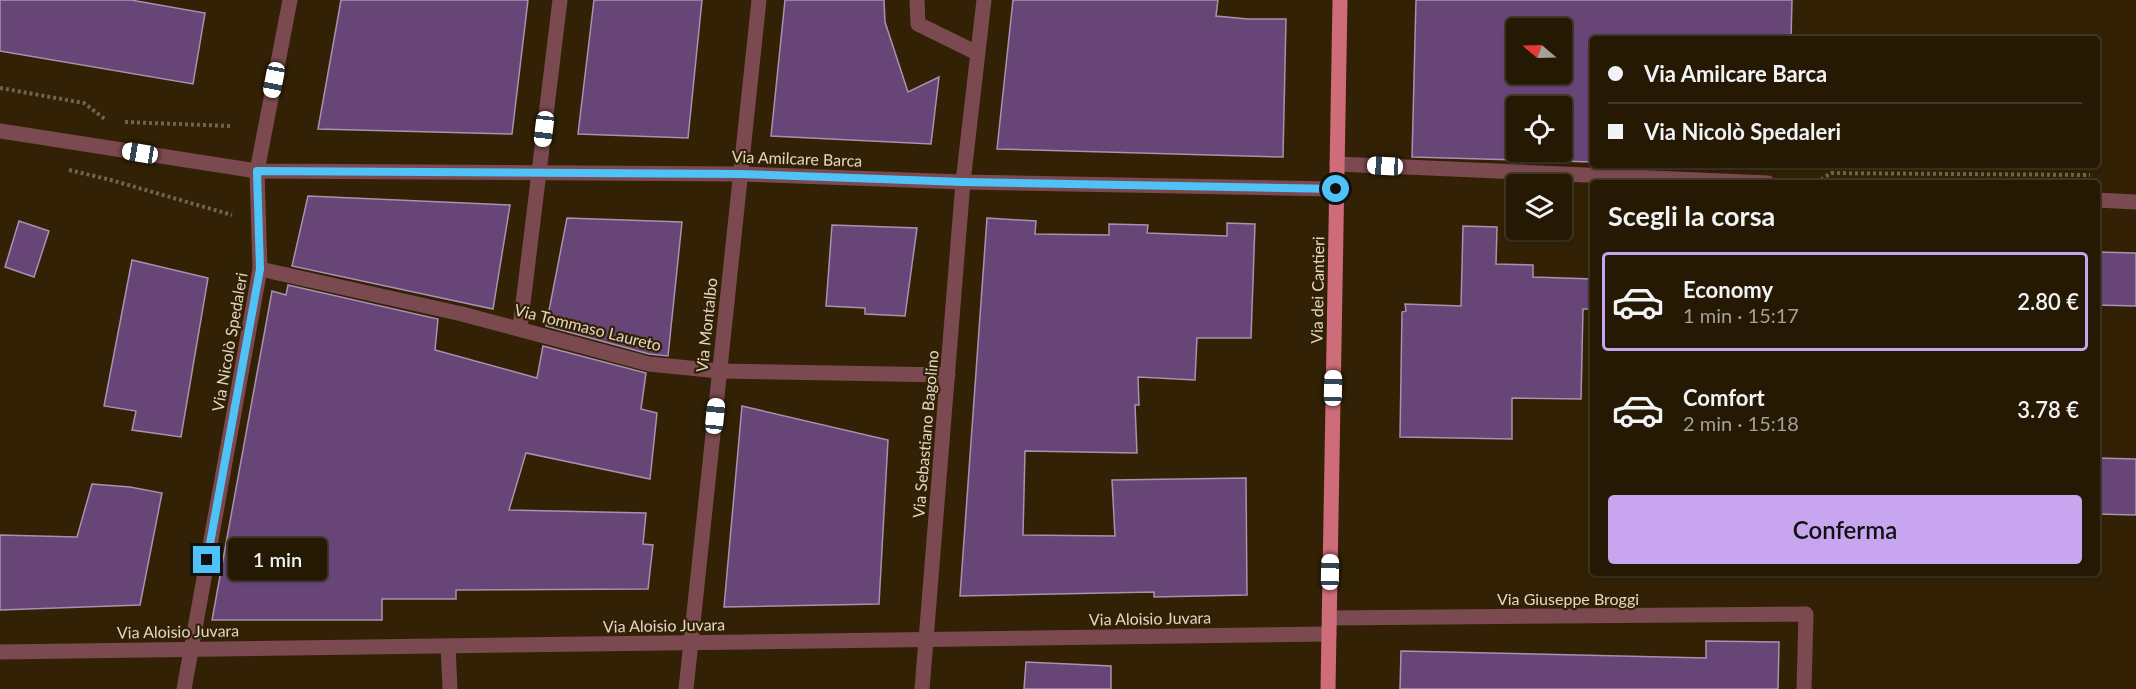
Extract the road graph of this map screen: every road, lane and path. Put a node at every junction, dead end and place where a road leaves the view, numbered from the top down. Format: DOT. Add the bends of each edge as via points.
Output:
graph roads {
  1 [pos="290,0"];
  2 [pos="560,0"];
  3 [pos="759,0"];
  4 [pos="917,0"];
  5 [pos="984,0"];
  6 [pos="1340,0"];
  7 [pos="977,53"];
  8 [pos="0,88"];
  9 [pos="109,121"];
  10 [pos="120,122"];
  11 [pos="230,126"];
  12 [pos="0,131"];
  13 [pos="1337,164"];
  14 [pos="64,169"];
  15 [pos="257,171"];
  16 [pos="539,173"];
  17 [pos="740,174"];
  18 [pos="2101,175"];
  19 [pos="1700,180"];
  20 [pos="1820,180"];
  21 [pos="963,182"];
  22 [pos="1336,189"];
  23 [pos="2100,200"];
  24 [pos="2136,202"];
  25 [pos="259,222"];
  26 [pos="260,269"];
  27 [pos="520,328"];
  28 [pos="719,371"];
  29 [pos="948,375"];
  30 [pos="1329,626"];
  31 [pos="926,639"];
  32 [pos="691,642"];
  33 [pos="448,646"];
  34 [pos="191,649"];
  35 [pos="0,652"];
  36 [pos="184,689"];
  37 [pos="450,689"];
  38 [pos="686,689"];
  39 [pos="922,689"];
  40 [pos="1328,689"];
  41 [pos="1804,689"];
  1 -- 15 [label="street, Via Nicolò Spedaleri"];
  2 -- 16 [label="street"];
  3 -- 17 [label="street, Via Montalbo"];
  4 -- 7 [label="street" via="918,24"];
  5 -- 7 [label="street, Via Sebastiano Bagolino"];
  6 -- 13 [label="main road, Via dei Cantieri"];
  7 -- 21 [label="street, Via Sebastiano Bagolino"];
  8 -- 9 [label="path" via="84,103"];
  10 -- 11 [label="path"];
  12 -- 15 [label="street, Via Amilcare Barca"];
  13 -- 19 [label="street"];
  13 -- 22 [label="main road, Via dei Cantieri"];
  14 -- 25 [label="path"];
  15 -- 16 [label="street, Via Amilcare Barca"];
  15 -- 25 [label="street, Via Nicolò Spedaleri"];
  16 -- 17 [label="street, Via Amilcare Barca"];
  16 -- 27 [label="street"];
  17 -- 21 [label="street, Via Amilcare Barca"];
  17 -- 28 [label="street, Via Montalbo"];
  18 -- 20 [label="path" via="1831,172"];
  21 -- 22 [label="street, Via Amilcare Barca"];
  21 -- 29 [label="street, Via Sebastiano Bagolino"];
  22 -- 30 [label="main road, Via dei Cantieri"];
  23 -- 24 [label="street"];
  25 -- 26 [label="street, Via Nicolò Spedaleri"];
  26 -- 27 [label="street, Via Tommaso Laureto"];
  26 -- 34 [label="street, Via Nicolò Spedaleri"];
  27 -- 28 [label="street, Via Tommaso Laureto" via="649,364"];
  28 -- 29 [label="street, Via Tommaso Laureto"];
  28 -- 32 [label="street, Via Montalbo"];
  29 -- 31 [label="street, Via Sebastiano Bagolino"];
  30 -- 31 [label="street, Via Aloisio Juvara"];
  30 -- 40 [label="main road, Via dei Cantieri"];
  30 -- 41 [label="street, Via Giuseppe Broggi" via="1806,614"];
  31 -- 32 [label="street, Via Aloisio Juvara"];
  31 -- 39 [label="street, Via Sebastiano Bagolino"];
  32 -- 33 [label="street, Via Aloisio Juvara"];
  32 -- 38 [label="street, Via Montalbo"];
  33 -- 34 [label="street, Via Aloisio Juvara"];
  33 -- 37 [label="street"];
  34 -- 35 [label="street, Via Aloisio Juvara"];
  34 -- 36 [label="street, Via Nicolò Spedaleri"];
}
